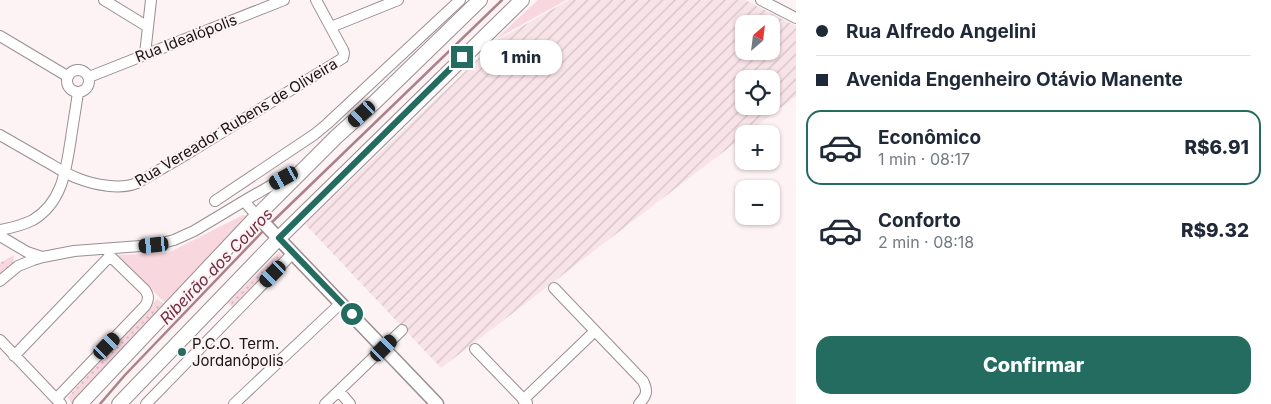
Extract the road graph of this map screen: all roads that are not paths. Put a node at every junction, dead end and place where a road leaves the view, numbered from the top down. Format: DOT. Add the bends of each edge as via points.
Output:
graph roads {
  1 [pos="104,0"];
  2 [pos="151,0"];
  3 [pos="284,0"];
  4 [pos="316,0"];
  5 [pos="398,0"];
  6 [pos="460,0"];
  7 [pos="480,0"];
  8 [pos="522,0"];
  9 [pos="761,0"];
  10 [pos="796,18"];
  11 [pos="148,27"];
  12 [pos="331,27"];
  13 [pos="0,36"];
  14 [pos="145,54"];
  15 [pos="67,76"];
  16 [pos="89,77"];
  17 [pos="78,92"];
  18 [pos="0,134"];
  19 [pos="302,170"];
  20 [pos="66,173"];
  21 [pos="244,201"];
  22 [pos="215,202"];
  23 [pos="259,218"];
  24 [pos="0,230"];
  25 [pos="0,236"];
  26 [pos="276,236"];
  27 [pos="19,248"];
  28 [pos="109,252"];
  29 [pos="293,253"];
  30 [pos="43,257"];
  31 [pos="19,266"];
  32 [pos="0,282"];
  33 [pos="554,288"];
  34 [pos="341,303"];
  35 [pos="402,330"];
  36 [pos="595,331"];
  37 [pos="0,340"];
  38 [pos="384,348"];
  39 [pos="475,349"];
  40 [pos="14,356"];
  41 [pos="339,391"];
  42 [pos="59,401"];
  43 [pos="525,402"];
  44 [pos="80,404"];
  45 [pos="119,404"];
  46 [pos="147,404"];
  47 [pos="234,404"];
  48 [pos="325,404"];
  49 [pos="350,404"];
  50 [pos="437,404"];
  51 [pos="639,404"];
  1 -- 11 [label="street"];
  2 -- 11 [label="street"];
  3 -- 14 [label="street, Rua Idealópolis"];
  4 -- 12 [label="street, Rua Vereador Rubens de Oliveira"];
  5 -- 12 [label="street"];
  6 -- 22 [label="street" via="315,134"];
  7 -- 19 [label="main road"];
  8 -- 26 [label="main road"];
  9 -- 10 [label="street"];
  11 -- 14 [label="street"];
  12 -- 20 [label="street, Rua Vereador Rubens de Oliveira" via="344,50 340,60 137,183 129,186 95,183"];
  13 -- 15 [label="street"];
  14 -- 16 [label="street, Rua Idealópolis"];
  15 -- 16 [label="street" via="76,69"];
  15 -- 17 [label="street" via="68,87"];
  16 -- 17 [label="street" via="88,88"];
  17 -- 20 [label="street"];
  18 -- 20 [label="street"];
  19 -- 21 [label="street"];
  19 -- 23 [label="main road"];
  20 -- 24 [label="street" via="47,208 27,223"];
  21 -- 23 [label="street"];
  21 -- 28 [label="street" via="174,240"];
  23 -- 26 [label="street"];
  23 -- 44 [label="main road"];
  25 -- 27 [label="street"];
  26 -- 29 [label="street"];
  26 -- 45 [label="main road"];
  27 -- 30 [label="street"];
  27 -- 31 [label="street" via="22,255"];
  28 -- 30 [label="street" via="74,251"];
  28 -- 40 [label="street"];
  28 -- 42 [label="street" via="145,290 148,299"];
  29 -- 34 [label="street"];
  29 -- 46 [label="street"];
  30 -- 31 [label="street"];
  31 -- 32 [label="street"];
  33 -- 36 [label="street"];
  34 -- 38 [label="street"];
  34 -- 47 [label="street"];
  35 -- 38 [label="street"];
  36 -- 43 [label="street"];
  36 -- 51 [label="street" via="643,381 645,396"];
  37 -- 40 [label="street"];
  38 -- 41 [label="street"];
  38 -- 50 [label="street"];
  39 -- 43 [label="street"];
  40 -- 42 [label="street"];
  41 -- 48 [label="street"];
  41 -- 49 [label="street"];
}
